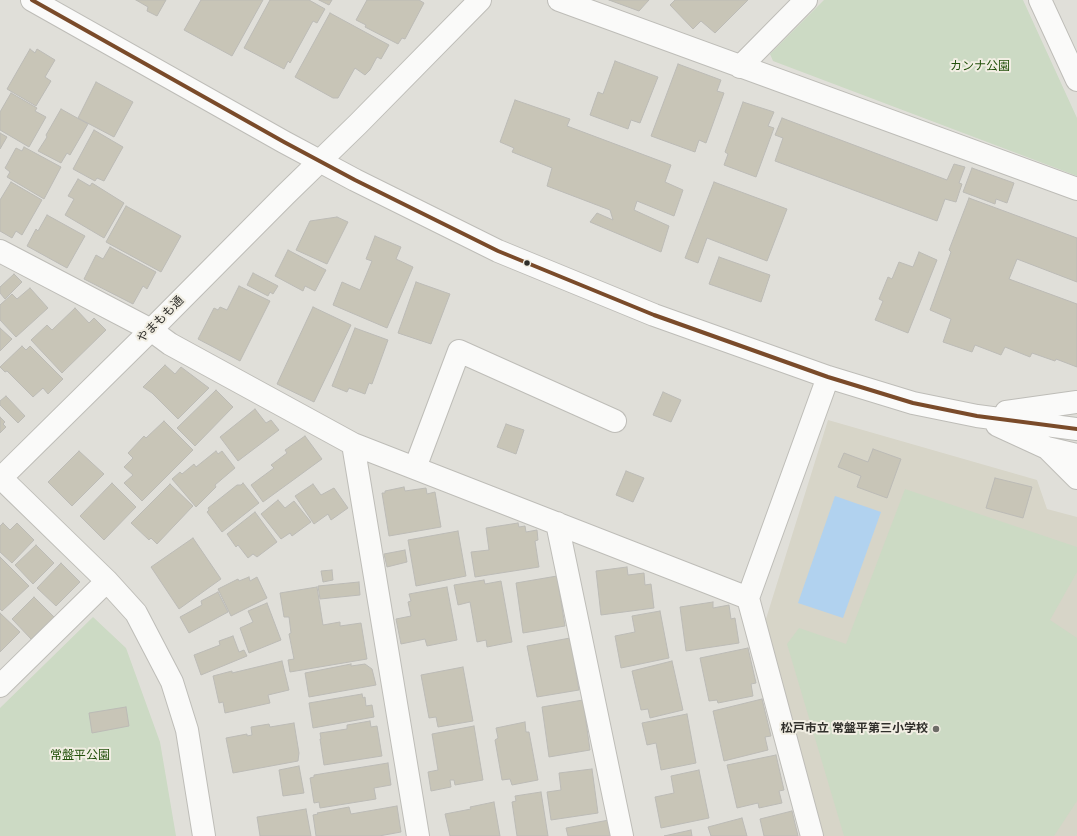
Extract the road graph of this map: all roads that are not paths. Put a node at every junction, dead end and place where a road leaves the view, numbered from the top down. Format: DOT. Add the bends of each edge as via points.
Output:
graph roads {
  1 [pos="32,0"];
  2 [pos="480,0"];
  3 [pos="559,0"];
  4 [pos="806,0"];
  5 [pos="1040,0"];
  6 [pos="1069,40"];
  7 [pos="740,67"];
  8 [pos="1077,80"];
  9 [pos="321,161"];
  10 [pos="1077,190"];
  11 [pos="0,251"];
  12 [pos="150,330"];
  13 [pos="828,377"];
  14 [pos="1077,402"];
  15 [pos="977,416"];
  16 [pos="615,421"];
  17 [pos="1077,429"];
  18 [pos="353,444"];
  19 [pos="1047,448"];
  20 [pos="1077,455"];
  21 [pos="415,468"];
  22 [pos="0,478"];
  23 [pos="1077,478"];
  24 [pos="557,523"];
  25 [pos="107,581"];
  26 [pos="748,598"];
  27 [pos="0,686"];
  28 [pos="204,836"];
  29 [pos="418,836"];
  30 [pos="622,836"];
  31 [pos="812,836"];
  1 -- 9 [label="street"];
  2 -- 9 [label="street, やまもも通"];
  3 -- 7 [label="street"];
  4 -- 7 [label="street"];
  5 -- 6 [label="street"];
  6 -- 8 [label="street"];
  7 -- 10 [label="street"];
  9 -- 12 [label="street, やまもも通"];
  9 -- 13 [label="street" via="498,251 654,315"];
  11 -- 12 [label="street"];
  12 -- 18 [label="street" via="170,344"];
  12 -- 22 [label="street, やまもも通"];
  13 -- 15 [label="street" via="913,403"];
  13 -- 26 [label="street"];
  14 -- 15 [label="street"];
  15 -- 17 [label="street"];
  15 -- 19 [label="street"];
  16 -- 21 [label="street" via="459,351"];
  18 -- 21 [label="street"];
  18 -- 29 [label="street"];
  19 -- 20 [label="street"];
  19 -- 23 [label="street"];
  21 -- 24 [label="street"];
  22 -- 25 [label="street"];
  24 -- 26 [label="street"];
  24 -- 30 [label="street"];
  25 -- 27 [label="street"];
  25 -- 28 [label="street" via="136,613 172,682 187,730"];
  26 -- 31 [label="street"];
}
